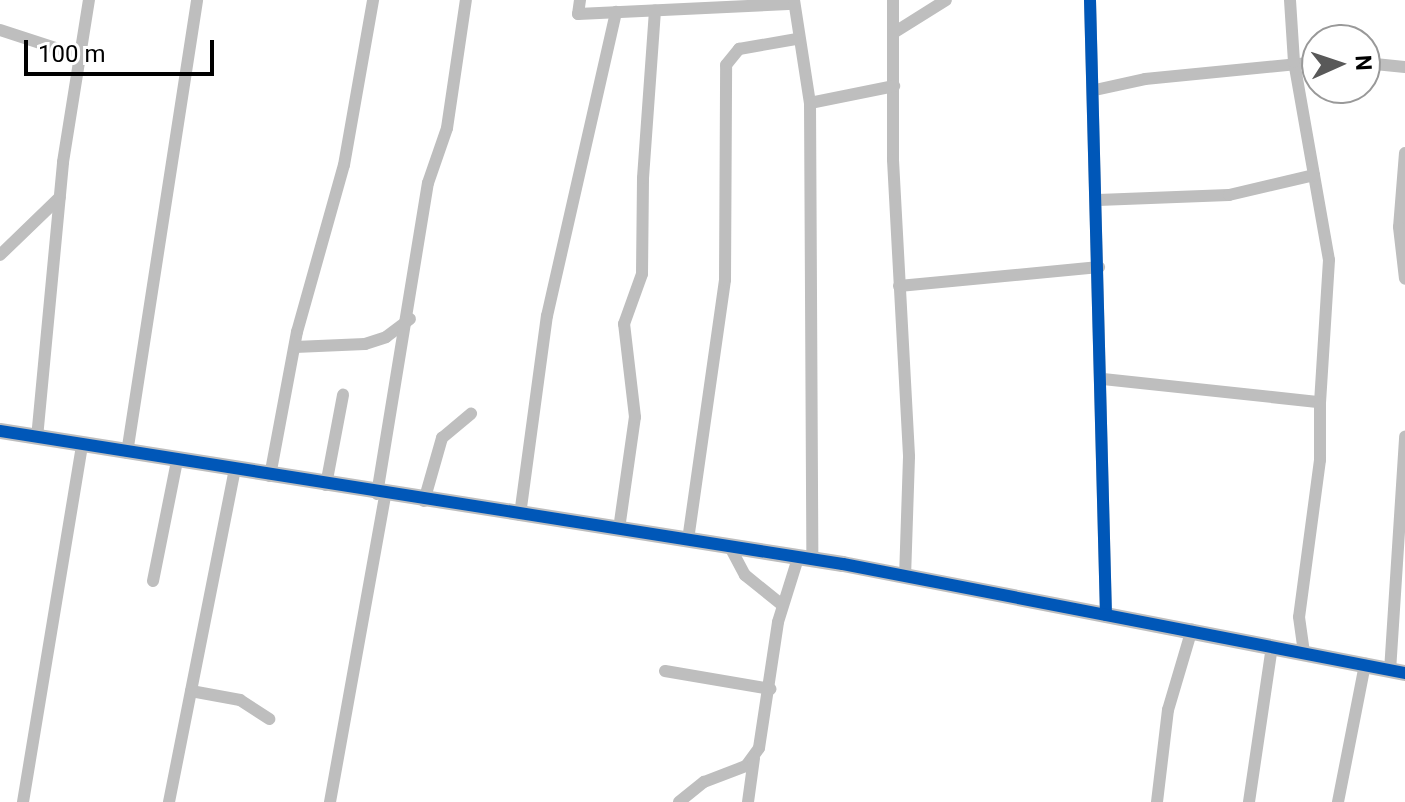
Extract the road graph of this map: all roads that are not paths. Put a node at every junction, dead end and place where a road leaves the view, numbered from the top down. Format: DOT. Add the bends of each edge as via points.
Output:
graph roads {
  1 [pos="89,0"];
  2 [pos="197,0"];
  3 [pos="373,0"];
  4 [pos="466,0"];
  5 [pos="580,0"];
  6 [pos="893,0"];
  7 [pos="946,0"];
  8 [pos="1090,0"];
  9 [pos="1290,0"];
  10 [pos="794,2"];
  11 [pos="698,4"];
  12 [pos="655,10"];
  13 [pos="616,12"];
  14 [pos="0,30"];
  15 [pos="895,32"];
  16 [pos="797,39"];
  17 [pos="80,56"];
  18 [pos="1294,62"];
  19 [pos="1301,62"];
  20 [pos="1381,65"];
  21 [pos="1405,67"];
  22 [pos="894,86"];
  23 [pos="1095,90"];
  24 [pos="810,103"];
  25 [pos="1405,153"];
  26 [pos="1314,175"];
  27 [pos="60,197"];
  28 [pos="1098,200"];
  29 [pos="0,255"];
  30 [pos="1099,267"];
  31 [pos="1405,279"];
  32 [pos="899,286"];
  33 [pos="410,319"];
  34 [pos="295,347"];
  35 [pos="1103,379"];
  36 [pos="343,395"];
  37 [pos="1320,402"];
  38 [pos="471,414"];
  39 [pos="0,431"];
  40 [pos="1405,436"];
  41 [pos="37,438"];
  42 [pos="82,445"];
  43 [pos="127,453"];
  44 [pos="177,461"];
  45 [pos="235,470"];
  46 [pos="270,476"];
  47 [pos="326,485"];
  48 [pos="381,494"];
  49 [pos="424,501"];
  50 [pos="520,515"];
  51 [pos="619,529"];
  52 [pos="688,540"];
  53 [pos="730,547"];
  54 [pos="805,559"];
  55 [pos="905,577"];
  56 [pos="153,581"];
  57 [pos="782,605"];
  58 [pos="1106,615"];
  59 [pos="1192,629"];
  60 [pos="1272,646"];
  61 [pos="1304,653"];
  62 [pos="1365,664"];
  63 [pos="665,671"];
  64 [pos="1398,672"];
  65 [pos="770,689"];
  66 [pos="191,691"];
  67 [pos="269,719"];
  68 [pos="754,758"];
  69 [pos="23,802"];
  70 [pos="169,802"];
  71 [pos="330,802"];
  72 [pos="679,802"];
  73 [pos="748,802"];
  74 [pos="1157,802"];
  75 [pos="1249,802"];
  76 [pos="1338,802"];
  1 -- 17 [label="street"];
  2 -- 43 [label="street"];
  3 -- 34 [label="street" via="344,165"];
  4 -- 33 [label="street" via="447,128 428,183"];
  5 -- 13 [label="street" via="578,14"];
  6 -- 15 [label="street"];
  7 -- 15 [label="street"];
  8 -- 23 [label="street"];
  9 -- 18 [label="street"];
  10 -- 11 [label="street"];
  10 -- 16 [label="street"];
  11 -- 12 [label="street"];
  12 -- 13 [label="street"];
  12 -- 51 [label="street" via="642,274 624,324 635,417"];
  13 -- 50 [label="street" via="547,316"];
  14 -- 17 [label="street"];
  15 -- 22 [label="street"];
  16 -- 24 [label="street"];
  16 -- 52 [label="street" via="739,49 726,65 725,280"];
  17 -- 27 [label="street"];
  18 -- 19 [label="street"];
  18 -- 23 [label="street"];
  18 -- 26 [label="street"];
  20 -- 21 [label="street"];
  22 -- 24 [label="street"];
  22 -- 32 [label="street"];
  23 -- 28 [label="street"];
  24 -- 54 [label="street"];
  25 -- 31 [label="street" via="1399,227"];
  26 -- 28 [label="street" via="1229,195"];
  26 -- 37 [label="street" via="1329,260"];
  27 -- 29 [label="street"];
  27 -- 41 [label="street"];
  28 -- 30 [label="street"];
  30 -- 32 [label="street"];
  30 -- 35 [label="street"];
  32 -- 55 [label="street" via="909,457"];
  33 -- 34 [label="street" via="386,337 365,344"];
  33 -- 48 [label="street"];
  34 -- 46 [label="street"];
  35 -- 37 [label="street"];
  35 -- 58 [label="street"];
  36 -- 47 [label="street"];
  37 -- 61 [label="street" via="1320,460 1299,617"];
  38 -- 49 [label="street" via="442,438"];
  39 -- 41 [label="street"];
  40 -- 64 [label="street"];
  41 -- 42 [label="street"];
  42 -- 43 [label="street"];
  42 -- 69 [label="street"];
  43 -- 44 [label="street"];
  44 -- 45 [label="street"];
  44 -- 56 [label="street"];
  45 -- 46 [label="street"];
  45 -- 66 [label="street"];
  46 -- 47 [label="street"];
  47 -- 48 [label="street"];
  48 -- 49 [label="street"];
  48 -- 71 [label="street"];
  49 -- 50 [label="street"];
  50 -- 51 [label="street"];
  51 -- 52 [label="street"];
  52 -- 53 [label="street"];
  53 -- 54 [label="street"];
  53 -- 57 [label="street" via="745,575"];
  54 -- 55 [label="street"];
  54 -- 57 [label="street"];
  55 -- 58 [label="street"];
  57 -- 65 [label="street"];
  58 -- 59 [label="street"];
  59 -- 60 [label="street"];
  59 -- 74 [label="street" via="1168,710"];
  60 -- 61 [label="street"];
  60 -- 75 [label="street"];
  61 -- 62 [label="street"];
  62 -- 64 [label="street"];
  62 -- 76 [label="street"];
  63 -- 65 [label="street"];
  65 -- 68 [label="street"];
  66 -- 67 [label="street" via="240,700"];
  66 -- 70 [label="street"];
  68 -- 72 [label="street" via="704,782"];
  68 -- 73 [label="street"];
}
